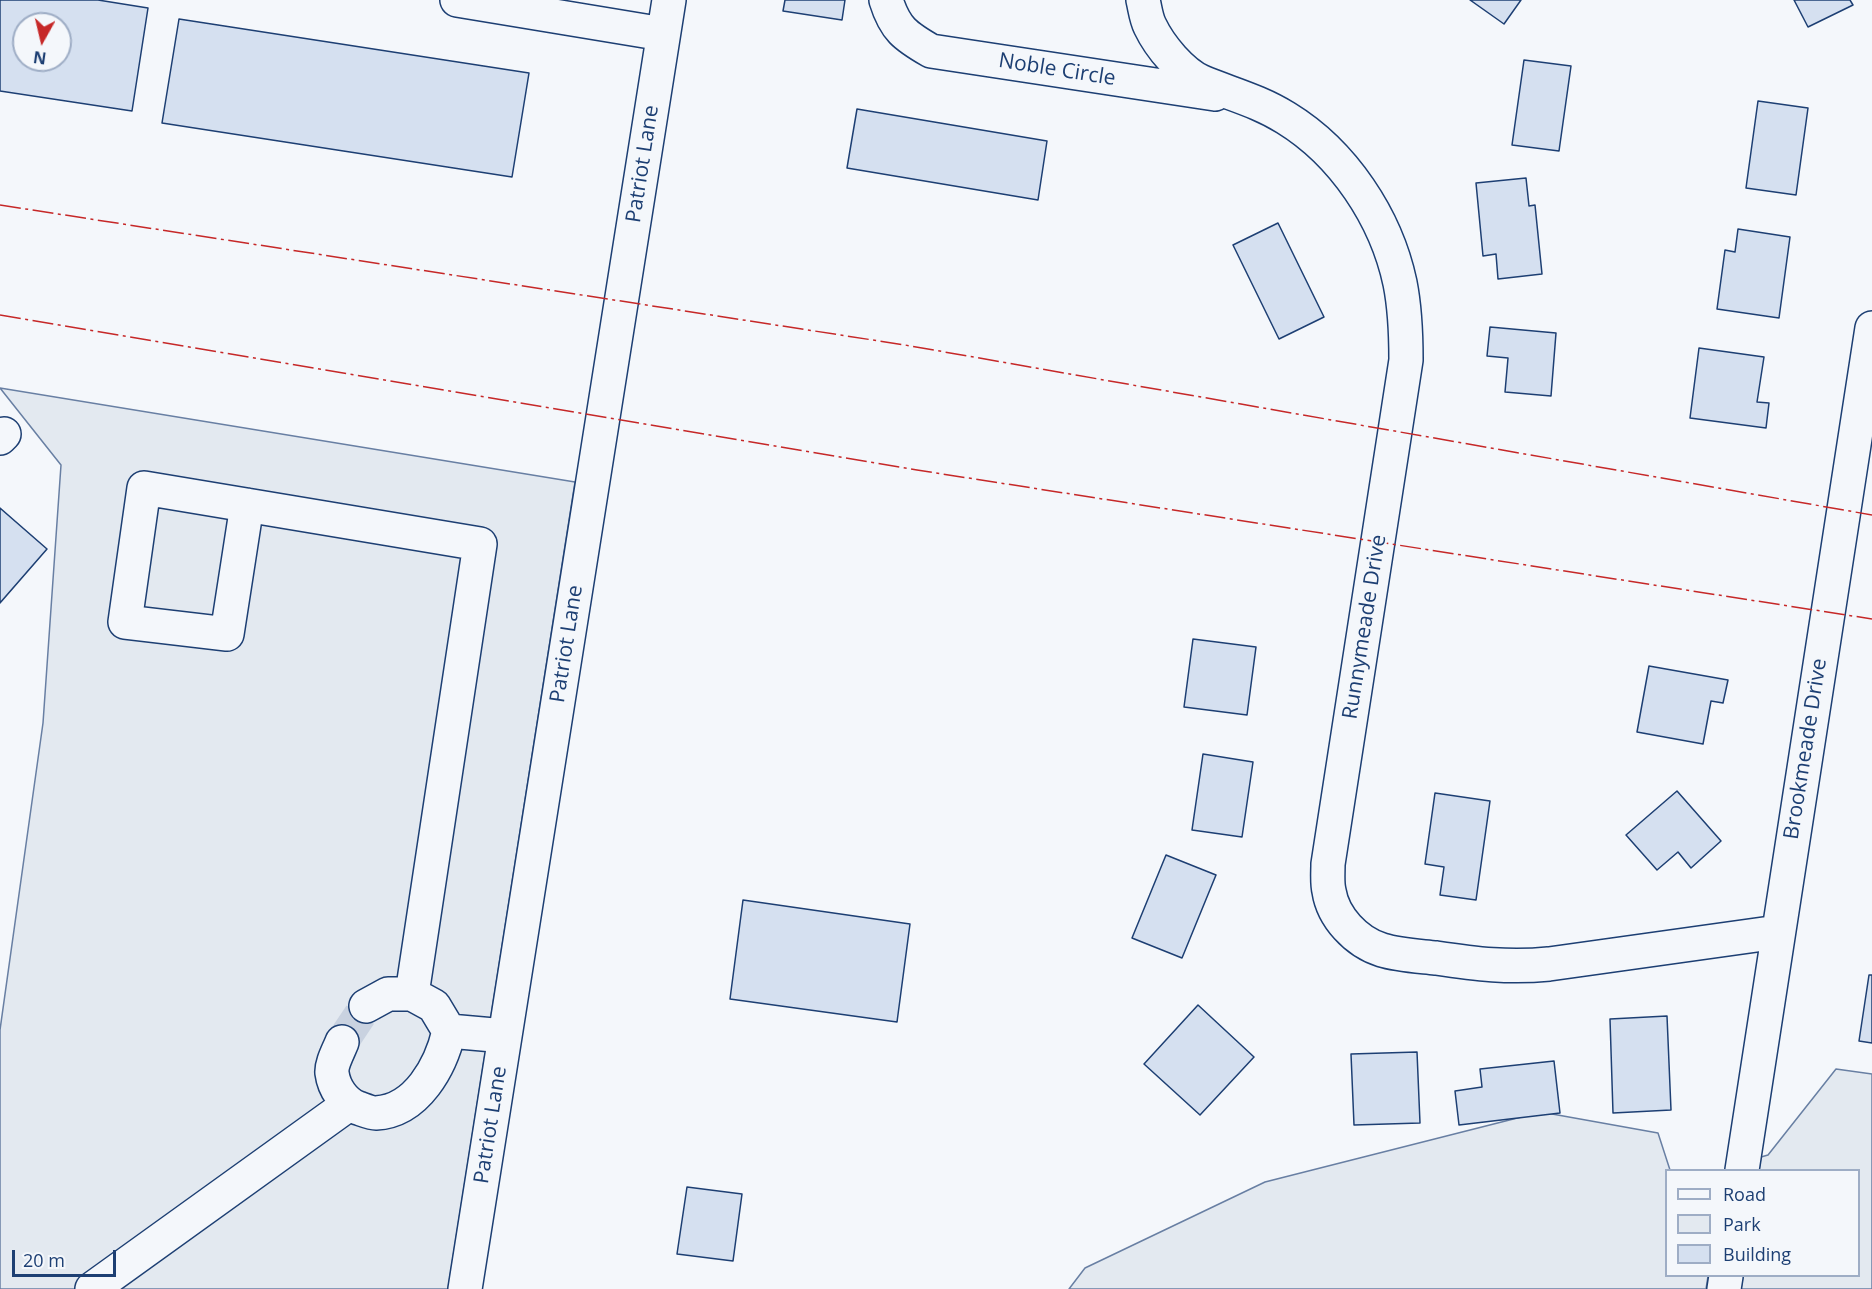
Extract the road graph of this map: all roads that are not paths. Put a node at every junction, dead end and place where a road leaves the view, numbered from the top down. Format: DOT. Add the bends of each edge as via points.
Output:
graph roads {
  1 [pos="457,0"];
  2 [pos="669,0"];
  3 [pos="886,0"];
  4 [pos="1143,0"];
  5 [pos="663,34"];
  6 [pos="1252,99"];
  7 [pos="1872,328"];
  8 [pos="247,505"];
  9 [pos="1778,932"];
  10 [pos="412,994"];
  11 [pos="366,1006"];
  12 [pos="449,1031"];
  13 [pos="505,1036"];
  14 [pos="342,1042"];
  15 [pos="349,1104"];
  16 [pos="1742,1169"];
  17 [pos="92,1289"];
  18 [pos="465,1289"];
  1 -- 5 [label="street"];
  2 -- 5 [label="street, Patriot Lane"];
  3 -- 6 [label="street, Noble Circle" via="892,18 909,38 931,51"];
  4 -- 6 [label="street, Runnymeade Drive" via="1150,26 1170,58 1200,81"];
  5 -- 13 [label="street, Patriot Lane"];
  6 -- 9 [label="street, Runnymeade Drive" via="1287,118 1319,143 1368,202 1400,281 1406,321 1404,370 1328,864 1329,892 1335,910 1364,942 1382,950 1487,966 1550,964"];
  7 -- 9 [label="street, Brookmeade Drive"];
  8 -- 8 [label="street" via="144,488 125,622 226,634"];
  8 -- 10 [label="street" via="480,544"];
  9 -- 16 [label="street, Brookmeade Drive"];
  10 -- 11 [label="street" via="388,994"];
  10 -- 12 [label="street" via="434,1006"];
  12 -- 13 [label="street"];
  12 -- 15 [label="street" via="444,1053 425,1084 401,1107 375,1113"];
  13 -- 18 [label="street, Patriot Lane"];
  14 -- 15 [label="street" via="332,1071 338,1092"];
  15 -- 17 [label="street"];
}
